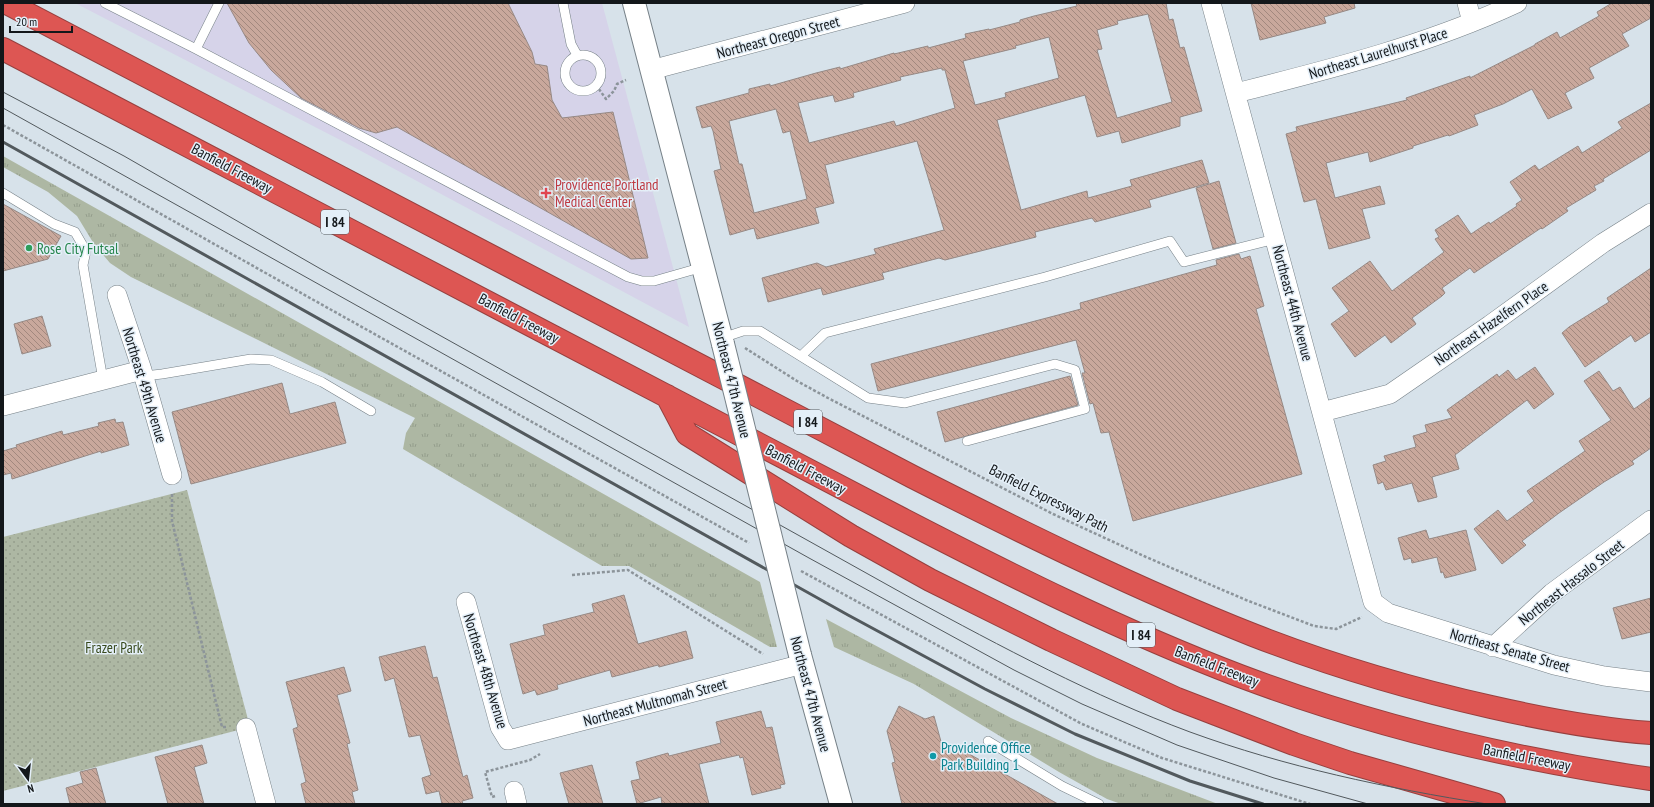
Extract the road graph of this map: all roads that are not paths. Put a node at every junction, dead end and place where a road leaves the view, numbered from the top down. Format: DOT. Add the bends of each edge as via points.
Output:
graph roads {
  1 [pos="7,3"];
  2 [pos="105,3"];
  3 [pos="219,3"];
  4 [pos="563,3"];
  5 [pos="634,3"];
  6 [pos="905,3"];
  7 [pos="1211,3"];
  8 [pos="1467,3"];
  9 [pos="1517,3"];
  10 [pos="1472,22"];
  11 [pos="3,49"];
  12 [pos="196,49"];
  13 [pos="577,56"];
  14 [pos="651,70"];
  15 [pos="1236,93"];
  16 [pos="3,193"];
  17 [pos="1651,213"];
  18 [pos="1275,239"];
  19 [pos="704,267"];
  20 [pos="117,295"];
  21 [pos="723,341"];
  22 [pos="801,356"];
  23 [pos="143,373"];
  24 [pos="103,380"];
  25 [pos="667,396"];
  26 [pos="3,406"];
  27 [pos="371,411"];
  28 [pos="1322,412"];
  29 [pos="967,441"];
  30 [pos="172,475"];
  31 [pos="1651,520"];
  32 [pos="466,602"];
  33 [pos="1373,602"];
  34 [pos="1492,647"];
  35 [pos="802,660"];
  36 [pos="1651,682"];
  37 [pos="246,728"];
  38 [pos="1651,733"];
  39 [pos="508,740"];
  40 [pos="988,741"];
  41 [pos="1651,779"];
  42 [pos="1085,800"];
  43 [pos="266,804"];
  44 [pos="840,804"];
  45 [pos="1099,804"];
  46 [pos="1494,804"];
  1 -- 38 [label="highway, I 84" via="913,477 1125,581 1255,636 1397,683 1541,718 1614,731"];
  2 -- 12 [label="lane"];
  3 -- 12 [label="lane"];
  4 -- 13 [label="lane" via="571,44"];
  5 -- 14 [label="main road, Northeast 47th Avenue"];
  6 -- 14 [label="street, Northeast Oregon Street"];
  7 -- 15 [label="street, Northeast 44th Avenue"];
  8 -- 10 [label="street"];
  9 -- 10 [label="street, Northeast Laurelhurst Place"];
  10 -- 15 [label="street, Northeast Laurelhurst Place" via="1386,54"];
  11 -- 25 [label="highway, Banfield Freeway / I 84"];
  12 -- 19 [label="lane" via="628,277 654,281"];
  13 -- 13 [label="lane" via="568,62 566,80 578,90 588,90 596,85 600,76 599,66 587,55"];
  14 -- 19 [label="main road, Northeast 47th Avenue"];
  15 -- 18 [label="street, Northeast 44th Avenue"];
  16 -- 24 [label="lane" via="54,224 75,232 86,252 83,265"];
  17 -- 28 [label="street, Northeast Hazelfern Place" via="1603,242 1390,394"];
  18 -- 22 [label="lane" via="1184,262 1170,241 1045,277 825,333"];
  18 -- 28 [label="street, Northeast 44th Avenue"];
  19 -- 21 [label="main road, Northeast 47th Avenue"];
  20 -- 23 [label="street, Northeast 49th Avenue"];
  21 -- 22 [label="lane" via="743,331 760,331"];
  21 -- 35 [label="main road, Northeast 47th Avenue, bridge"];
  22 -- 29 [label="lane" via="868,398 905,403 1055,364 1075,370 1085,409"];
  23 -- 24 [label="street"];
  23 -- 27 [label="lane" via="162,374 251,359 271,360 322,382"];
  23 -- 30 [label="street, Northeast 49th Avenue"];
  24 -- 26 [label="street"];
  25 -- 41 [label="highway, Banfield Freeway / I 84" via="902,520 1032,585 1240,676 1377,722 1458,743 1533,760"];
  25 -- 46 [label="highway" via="687,434 851,536 930,580 1051,640 1177,699 1294,744 1350,763"];
  28 -- 33 [label="street, Northeast 44th Avenue"];
  31 -- 34 [label="street, Northeast Hassalo Street" via="1552,593"];
  32 -- 39 [label="street, Northeast 48th Avenue" via="500,727"];
  33 -- 34 [label="street, Northeast Senate Street" via="1388,613"];
  34 -- 36 [label="street, Northeast Senate Street" via="1575,670"];
  35 -- 39 [label="street, Northeast Multnomah Street" via="777,670"];
  35 -- 44 [label="main road, Northeast 47th Avenue"];
  37 -- 43 [label="street"];
  40 -- 42 [label="lane"];
  42 -- 45 [label="lane"];
}
